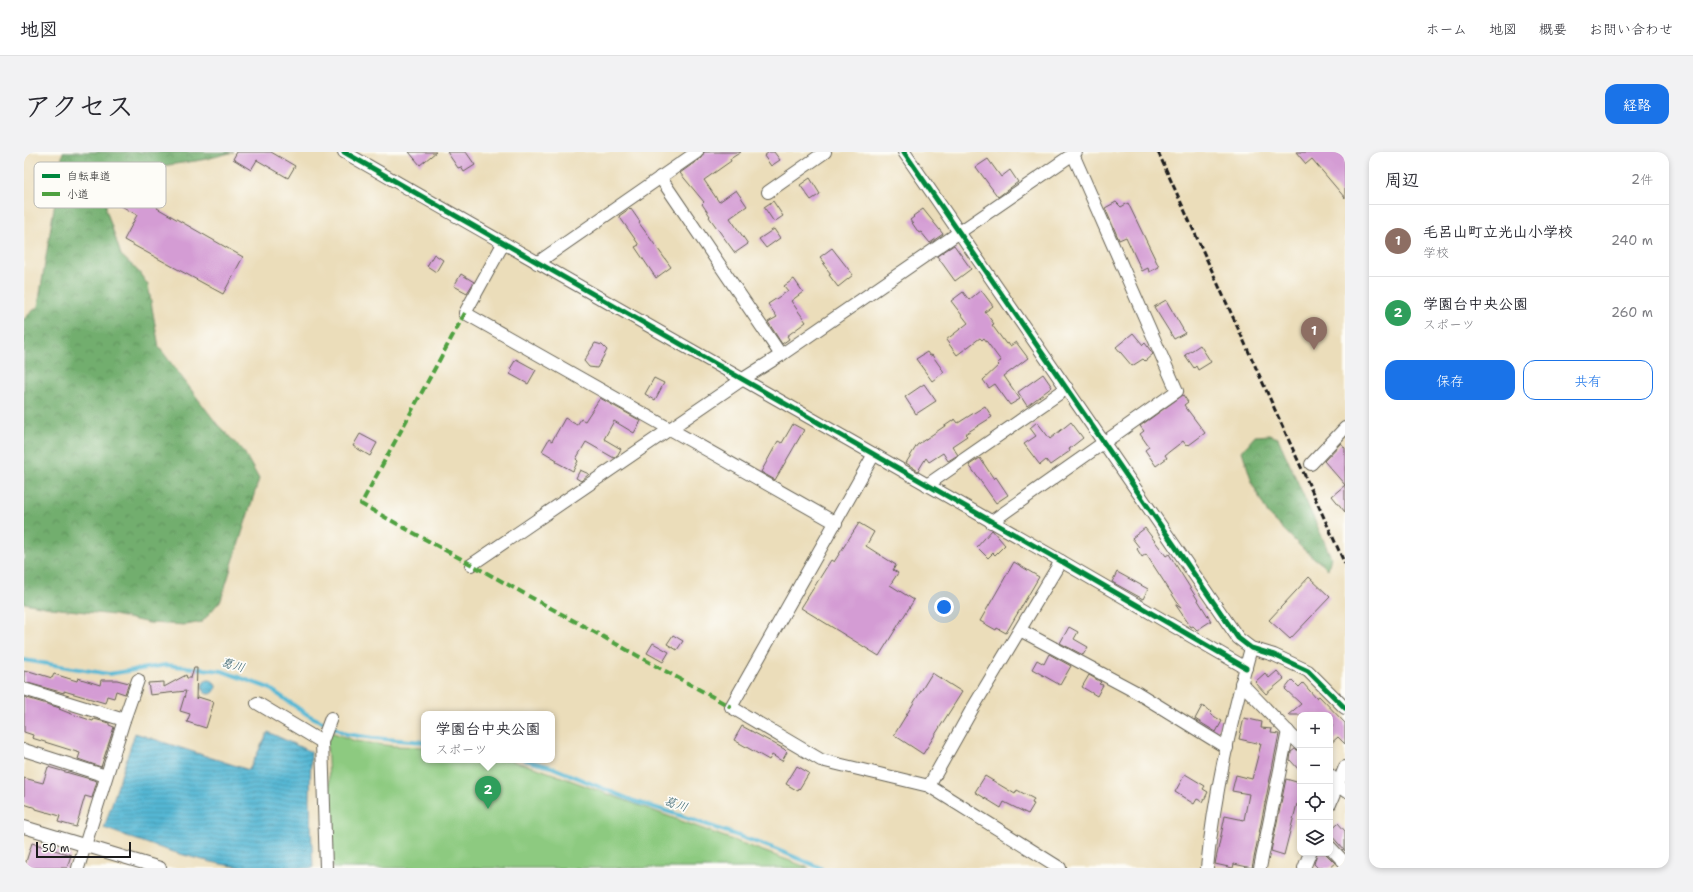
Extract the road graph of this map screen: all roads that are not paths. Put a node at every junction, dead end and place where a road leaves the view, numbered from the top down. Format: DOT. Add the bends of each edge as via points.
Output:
graph roads {
  1 [pos="344,152"];
  2 [pos="697,152"];
  3 [pos="825,152"];
  4 [pos="904,152"];
  5 [pos="1074,153"];
  6 [pos="660,177"];
  7 [pos="768,192"];
  8 [pos="959,233"];
  9 [pos="503,244"];
  10 [pos="537,263"];
  11 [pos="781,355"];
  12 [pos="743,380"];
  13 [pos="1067,388"];
  14 [pos="671,430"];
  15 [pos="1343,434"];
  16 [pos="1104,442"];
  17 [pos="874,454"];
  18 [pos="1311,464"];
  19 [pos="927,485"];
  20 [pos="991,522"];
  21 [pos="836,523"];
  22 [pos="1061,561"];
  23 [pos="471,565"];
  24 [pos="1020,630"];
  25 [pos="1251,648"];
  26 [pos="1246,668"];
  27 [pos="138,680"];
  28 [pos="1241,683"];
  29 [pos="24,689"];
  30 [pos="257,703"];
  31 [pos="1345,708"];
  32 [pos="331,718"];
  33 [pos="124,720"];
  34 [pos="1288,731"];
  35 [pos="1297,741"];
  36 [pos="322,742"];
  37 [pos="1227,748"];
  38 [pos="24,750"];
  39 [pos="1345,767"];
  40 [pos="106,776"];
  41 [pos="1338,783"];
  42 [pos="929,786"];
  43 [pos="1333,796"];
  44 [pos="24,827"];
  45 [pos="85,846"];
  46 [pos="1333,850"];
  47 [pos="1309,856"];
  48 [pos="1345,863"];
  49 [pos="78,868"];
  50 [pos="160,868"];
  51 [pos="326,868"];
  52 [pos="1060,868"];
  53 [pos="1207,868"];
  54 [pos="1260,868"];
  55 [pos="1304,868"];
  1 -- 9 [label="street"];
  2 -- 6 [label="street"];
  3 -- 7 [label="street"];
  4 -- 8 [label="street"];
  5 -- 8 [label="street"];
  5 -- 16 [label="street" via="1177,391"];
  6 -- 10 [label="street"];
  6 -- 11 [label="street"];
  8 -- 11 [label="street"];
  8 -- 13 [label="street"];
  9 -- 10 [label="street"];
  9 -- 14 [label="street" via="465,313"];
  10 -- 12 [label="street"];
  11 -- 12 [label="street"];
  12 -- 14 [label="street"];
  12 -- 17 [label="street"];
  13 -- 16 [label="street"];
  13 -- 19 [label="street"];
  14 -- 21 [label="street"];
  14 -- 23 [label="street"];
  15 -- 18 [label="street"];
  16 -- 20 [label="street"];
  16 -- 25 [label="street" via="1238,638"];
  17 -- 19 [label="street"];
  17 -- 21 [label="street"];
  19 -- 20 [label="street"];
  20 -- 22 [label="street"];
  21 -- 42 [label="street" via="730,708 821,760"];
  22 -- 24 [label="street"];
  22 -- 26 [label="street"];
  24 -- 37 [label="street" via="1136,692"];
  24 -- 42 [label="street"];
  25 -- 26 [label="street"];
  25 -- 31 [label="street" via="1274,655 1308,671"];
  26 -- 28 [label="street"];
  27 -- 33 [label="street"];
  28 -- 34 [label="street"];
  28 -- 37 [label="street"];
  29 -- 33 [label="street"];
  30 -- 36 [label="street"];
  32 -- 36 [label="street"];
  33 -- 40 [label="street"];
  34 -- 35 [label="street"];
  34 -- 54 [label="street"];
  36 -- 51 [label="street"];
  37 -- 53 [label="street" via="1210,837"];
  38 -- 40 [label="street"];
  39 -- 41 [label="street"];
  40 -- 45 [label="street"];
  41 -- 43 [label="street"];
  42 -- 52 [label="street"];
  44 -- 45 [label="street"];
  45 -- 49 [label="street"];
  45 -- 50 [label="street"];
  46 -- 48 [label="street"];
  47 -- 55 [label="street"];
}
